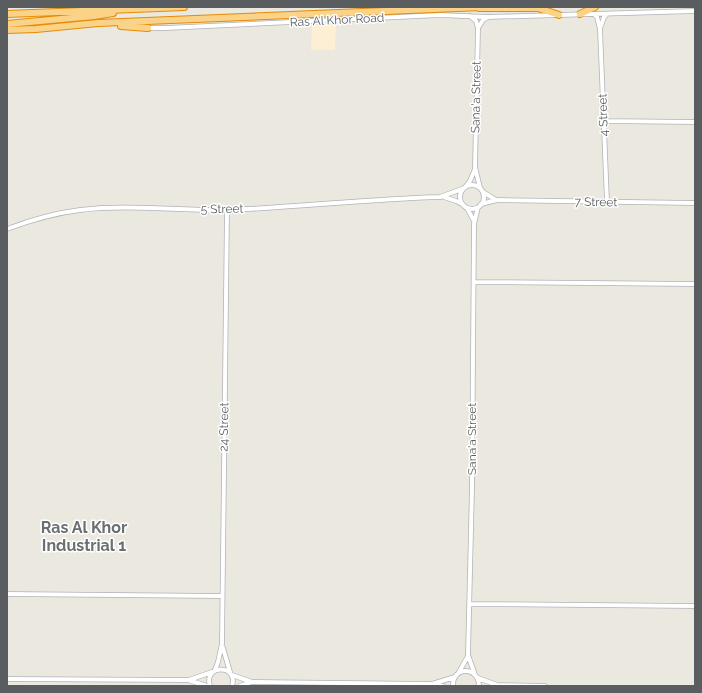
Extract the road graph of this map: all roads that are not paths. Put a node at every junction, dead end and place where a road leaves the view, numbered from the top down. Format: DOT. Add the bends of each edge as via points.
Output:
graph roads {
  1 [pos="184,7"];
  2 [pos="482,7"];
  3 [pos="595,7"];
  4 [pos="466,8"];
  5 [pos="140,9"];
  6 [pos="695,11"];
  7 [pos="7,14"];
  8 [pos="580,14"];
  9 [pos="594,14"];
  10 [pos="607,14"];
  11 [pos="559,15"];
  12 [pos="470,16"];
  13 [pos="488,17"];
  14 [pos="7,24"];
  15 [pos="80,25"];
  16 [pos="148,28"];
  17 [pos="478,28"];
  18 [pos="600,29"];
  19 [pos="7,30"];
  20 [pos="603,120"];
  21 [pos="695,122"];
  22 [pos="475,167"];
  23 [pos="464,188"];
  24 [pos="481,190"];
  25 [pos="440,197"];
  26 [pos="497,200"];
  27 [pos="607,202"];
  28 [pos="695,203"];
  29 [pos="480,205"];
  30 [pos="465,206"];
  31 [pos="227,210"];
  32 [pos="474,224"];
  33 [pos="7,229"];
  34 [pos="474,282"];
  35 [pos="695,284"];
  36 [pos="7,594"];
  37 [pos="221,596"];
  38 [pos="470,604"];
  39 [pos="695,606"];
  40 [pos="222,644"];
  41 [pos="468,655"];
  42 [pos="214,671"];
  43 [pos="458,673"];
  44 [pos="231,674"];
  45 [pos="455,676"];
  46 [pos="477,676"];
  47 [pos="7,679"];
  48 [pos="188,680"];
  49 [pos="252,682"];
  50 [pos="432,684"];
  51 [pos="208,686"];
  52 [pos="232,686"];
  53 [pos="240,686"];
  54 [pos="443,686"];
  55 [pos="453,686"];
  56 [pos="479,686"];
  57 [pos="496,686"];
  58 [pos="545,686"];
  1 -- 5 [label="highway"];
  2 -- 4 [label="highway"];
  3 -- 8 [label="highway"];
  4 -- 11 [label="highway" via="538,8"];
  4 -- 15 [label="highway"];
  5 -- 7 [label="highway"];
  5 -- 14 [label="highway"];
  6 -- 10 [label="street, Ras Al Khor Road"];
  8 -- 9 [label="street, Ras Al Khor Road"];
  8 -- 11 [label="street, Ras Al Khor Road"];
  9 -- 10 [label="street, Ras Al Khor Road"];
  9 -- 18 [label="street, 4 Street"];
  10 -- 18 [label="street, 4 Street"];
  11 -- 13 [label="street, Ras Al Khor Road"];
  12 -- 13 [label="street, Ras Al Khor Road"];
  12 -- 16 [label="street, Ras Al Khor Road" via="440,15"];
  12 -- 17 [label="street" via="476,21"];
  13 -- 17 [label="street"];
  15 -- 16 [label="highway"];
  15 -- 19 [label="highway"];
  17 -- 22 [label="street, Sana'a Street"];
  18 -- 20 [label="street, 4 Street"];
  20 -- 21 [label="street"];
  20 -- 27 [label="street, 4 Street"];
  22 -- 23 [label="street, Sana'a Street"];
  22 -- 24 [label="street, Sana'a Street"];
  23 -- 24 [label="street" via="473,185"];
  23 -- 25 [label="street, 5 Street"];
  23 -- 30 [label="street" via="460,197"];
  24 -- 26 [label="street, 7 Street"];
  24 -- 29 [label="street" via="484,198"];
  25 -- 30 [label="street, 5 Street"];
  25 -- 31 [label="street, 5 Street"];
  26 -- 27 [label="street, 7 Street"];
  26 -- 29 [label="street, 7 Street"];
  27 -- 28 [label="street, 7 Street"];
  29 -- 30 [label="street" via="471,208"];
  29 -- 32 [label="street, Sana'a Street"];
  30 -- 32 [label="street, Sana'a Street"];
  31 -- 33 [label="street, 5 Street" via="81,210 49,216"];
  31 -- 37 [label="street, 24 Street"];
  32 -- 34 [label="street, Sana'a Street"];
  34 -- 35 [label="street"];
  34 -- 38 [label="street, Sana'a Street"];
  36 -- 37 [label="street"];
  37 -- 40 [label="street, 24 Street"];
  38 -- 39 [label="street"];
  38 -- 41 [label="street, Sana'a Street"];
  40 -- 42 [label="street, 24 Street"];
  40 -- 44 [label="street, 24 Street"];
  41 -- 43 [label="street, Sana'a Street"];
  41 -- 46 [label="street, Sana'a Street"];
  42 -- 44 [label="street" via="223,669"];
  42 -- 48 [label="street"];
  42 -- 51 [label="street, 24 Street"];
  43 -- 45 [label="street, Sana'a Street"];
  43 -- 46 [label="street" via="467,671"];
  44 -- 49 [label="street"];
  44 -- 52 [label="street, 24 Street"];
  45 -- 50 [label="street"];
  45 -- 55 [label="street"];
  46 -- 56 [label="street, Sana'a Street"];
  46 -- 57 [label="street"];
  47 -- 48 [label="street"];
  48 -- 51 [label="street"];
  49 -- 50 [label="street"];
  49 -- 53 [label="street"];
  50 -- 54 [label="street"];
  57 -- 58 [label="street"];
}
